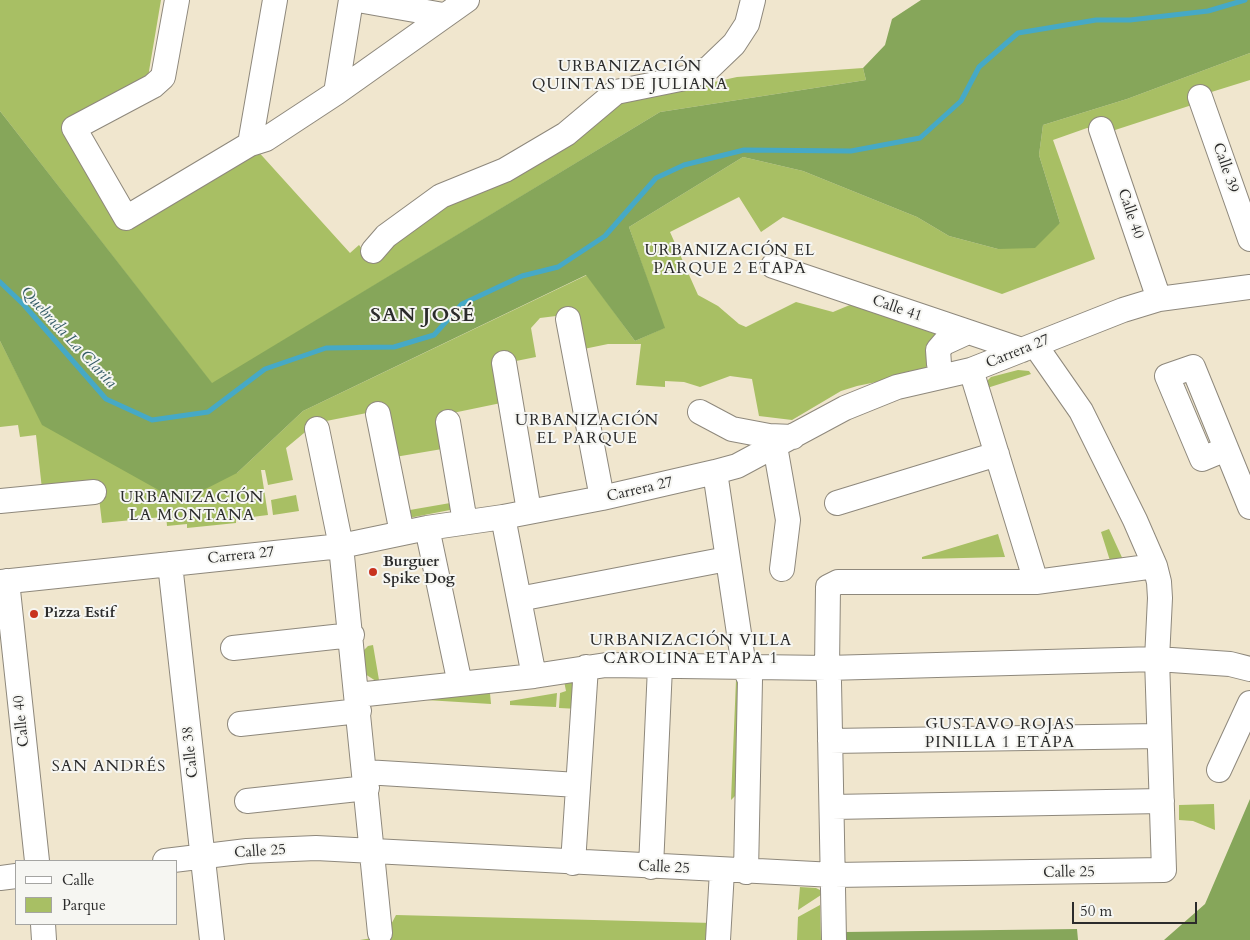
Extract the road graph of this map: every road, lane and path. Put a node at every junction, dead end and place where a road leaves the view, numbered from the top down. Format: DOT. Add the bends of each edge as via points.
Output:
graph roads {
  1 [pos="177,0"];
  2 [pos="275,0"];
  3 [pos="351,0"];
  4 [pos="358,0"];
  5 [pos="467,0"];
  6 [pos="752,0"];
  7 [pos="443,15"];
  8 [pos="336,93"];
  9 [pos="1200,97"];
  10 [pos="1101,129"];
  11 [pos="250,144"];
  12 [pos="1250,239"];
  13 [pos="373,251"];
  14 [pos="773,266"];
  15 [pos="1250,287"];
  16 [pos="1159,299"];
  17 [pos="568,319"];
  18 [pos="968,332"];
  19 [pos="1028,348"];
  20 [pos="504,363"];
  21 [pos="939,364"];
  22 [pos="971,370"];
  23 [pos="700,412"];
  24 [pos="378,414"];
  25 [pos="448,422"];
  26 [pos="316,429"];
  27 [pos="785,441"];
  28 [pos="1226,449"];
  29 [pos="997,454"];
  30 [pos="715,472"];
  31 [pos="94,492"];
  32 [pos="602,498"];
  33 [pos="0,501"];
  34 [pos="837,503"];
  35 [pos="1250,507"];
  36 [pos="529,512"];
  37 [pos="503,517"];
  38 [pos="465,522"];
  39 [pos="427,528"];
  40 [pos="402,533"];
  41 [pos="341,546"];
  42 [pos="727,559"];
  43 [pos="170,564"];
  44 [pos="1155,566"];
  45 [pos="782,568"];
  46 [pos="3,582"];
  47 [pos="1036,582"];
  48 [pos="519,599"];
  49 [pos="352,635"];
  50 [pos="233,648"];
  51 [pos="1156,659"];
  52 [pos="586,667"];
  53 [pos="660,667"];
  54 [pos="744,667"];
  55 [pos="827,668"];
  56 [pos="1250,669"];
  57 [pos="534,676"];
  58 [pos="460,684"];
  59 [pos="358,703"];
  60 [pos="1250,704"];
  61 [pos="240,724"];
  62 [pos="1159,736"];
  63 [pos="830,740"];
  64 [pos="1219,770"];
  65 [pos="366,780"];
  66 [pos="578,785"];
  67 [pos="1162,801"];
  68 [pos="247,802"];
  69 [pos="832,807"];
  70 [pos="373,852"];
  71 [pos="203,858"];
  72 [pos="37,860"];
  73 [pos="178,860"];
  74 [pos="573,863"];
  75 [pos="651,867"];
  76 [pos="722,871"];
  77 [pos="746,872"];
  78 [pos="15,876"];
  79 [pos="834,876"];
  80 [pos="0,878"];
  81 [pos="43,925"];
  82 [pos="380,933"];
  83 [pos="44,940"];
  84 [pos="212,940"];
  85 [pos="718,940"];
  86 [pos="834,940"];
  1 -- 11 [label="street" via="163,77 74,128 126,218"];
  2 -- 11 [label="street"];
  3 -- 8 [label="street"];
  4 -- 7 [label="street"];
  5 -- 7 [label="street"];
  6 -- 13 [label="street" via="746,24 738,37 709,68 690,77 616,92 566,134 505,170 440,196 386,236"];
  7 -- 8 [label="street"];
  8 -- 11 [label="street" via="266,139"];
  9 -- 12 [label="street, Calle 39"];
  10 -- 16 [label="street, Calle 40"];
  14 -- 18 [label="street, Calle 41"];
  15 -- 16 [label="street, Carrera 27"];
  16 -- 19 [label="street, Carrera 27"];
  17 -- 32 [label="street"];
  18 -- 19 [label="street, Calle 41"];
  18 -- 21 [label="street" via="944,342 938,350"];
  19 -- 22 [label="street, Carrera 27"];
  19 -- 44 [label="street" via="1082,411"];
  20 -- 36 [label="street"];
  22 -- 27 [label="street, Carrera 27" via="898,387 846,408"];
  22 -- 29 [label="street"];
  23 -- 27 [label="street" via="732,429"];
  24 -- 40 [label="street"];
  25 -- 38 [label="street"];
  26 -- 41 [label="street"];
  27 -- 30 [label="street, Carrera 27" via="737,466"];
  27 -- 45 [label="street" via="788,520"];
  28 -- 35 [label="street"];
  29 -- 34 [label="street"];
  29 -- 47 [label="street"];
  30 -- 32 [label="street, Carrera 27"];
  30 -- 42 [label="street"];
  31 -- 33 [label="street"];
  32 -- 36 [label="street, Carrera 27"];
  36 -- 37 [label="street, Carrera 27"];
  37 -- 38 [label="street, Carrera 27"];
  37 -- 48 [label="street"];
  38 -- 39 [label="street, Carrera 27"];
  39 -- 40 [label="street, Carrera 27"];
  39 -- 58 [label="street"];
  40 -- 41 [label="street, Carrera 27"];
  41 -- 43 [label="street, Carrera 27"];
  41 -- 49 [label="street"];
  42 -- 48 [label="street"];
  42 -- 54 [label="street"];
  43 -- 46 [label="street, Carrera 27"];
  43 -- 71 [label="street, Calle 38"];
  44 -- 47 [label="street"];
  44 -- 51 [label="street" via="1160,598"];
  46 -- 72 [label="street, Calle 40"];
  47 -- 55 [label="street" via="838,582 828,586"];
  48 -- 57 [label="street"];
  49 -- 50 [label="street"];
  49 -- 59 [label="street"];
  51 -- 55 [label="street"];
  51 -- 56 [label="street" via="1230,664"];
  51 -- 62 [label="street"];
  52 -- 53 [label="street"];
  52 -- 57 [label="street"];
  52 -- 66 [label="street"];
  53 -- 54 [label="street"];
  53 -- 75 [label="street"];
  54 -- 55 [label="street"];
  54 -- 77 [label="street" via="750,680"];
  55 -- 63 [label="street"];
  57 -- 58 [label="street"];
  58 -- 59 [label="street"];
  59 -- 61 [label="street"];
  59 -- 65 [label="street"];
  60 -- 64 [label="street"];
  62 -- 63 [label="street"];
  62 -- 67 [label="street"];
  63 -- 69 [label="street"];
  65 -- 66 [label="street"];
  65 -- 68 [label="street"];
  65 -- 70 [label="street"];
  66 -- 74 [label="street"];
  67 -- 69 [label="street"];
  67 -- 79 [label="street, Calle 25" via="1164,870"];
  69 -- 79 [label="street"];
  70 -- 71 [label="street, Calle 25" via="316,848 247,851"];
  70 -- 74 [label="street, Calle 25"];
  70 -- 82 [label="street"];
  71 -- 73 [label="street, Calle 25"];
  71 -- 84 [label="street, Calle 38"];
  74 -- 75 [label="street, Calle 25"];
  75 -- 76 [label="street, Calle 25"];
  76 -- 77 [label="street, Calle 25"];
  76 -- 85 [label="street"];
  77 -- 79 [label="street, Calle 25"];
  78 -- 80 [label="street"];
  79 -- 86 [label="street"];
  81 -- 83 [label="street"];
}
